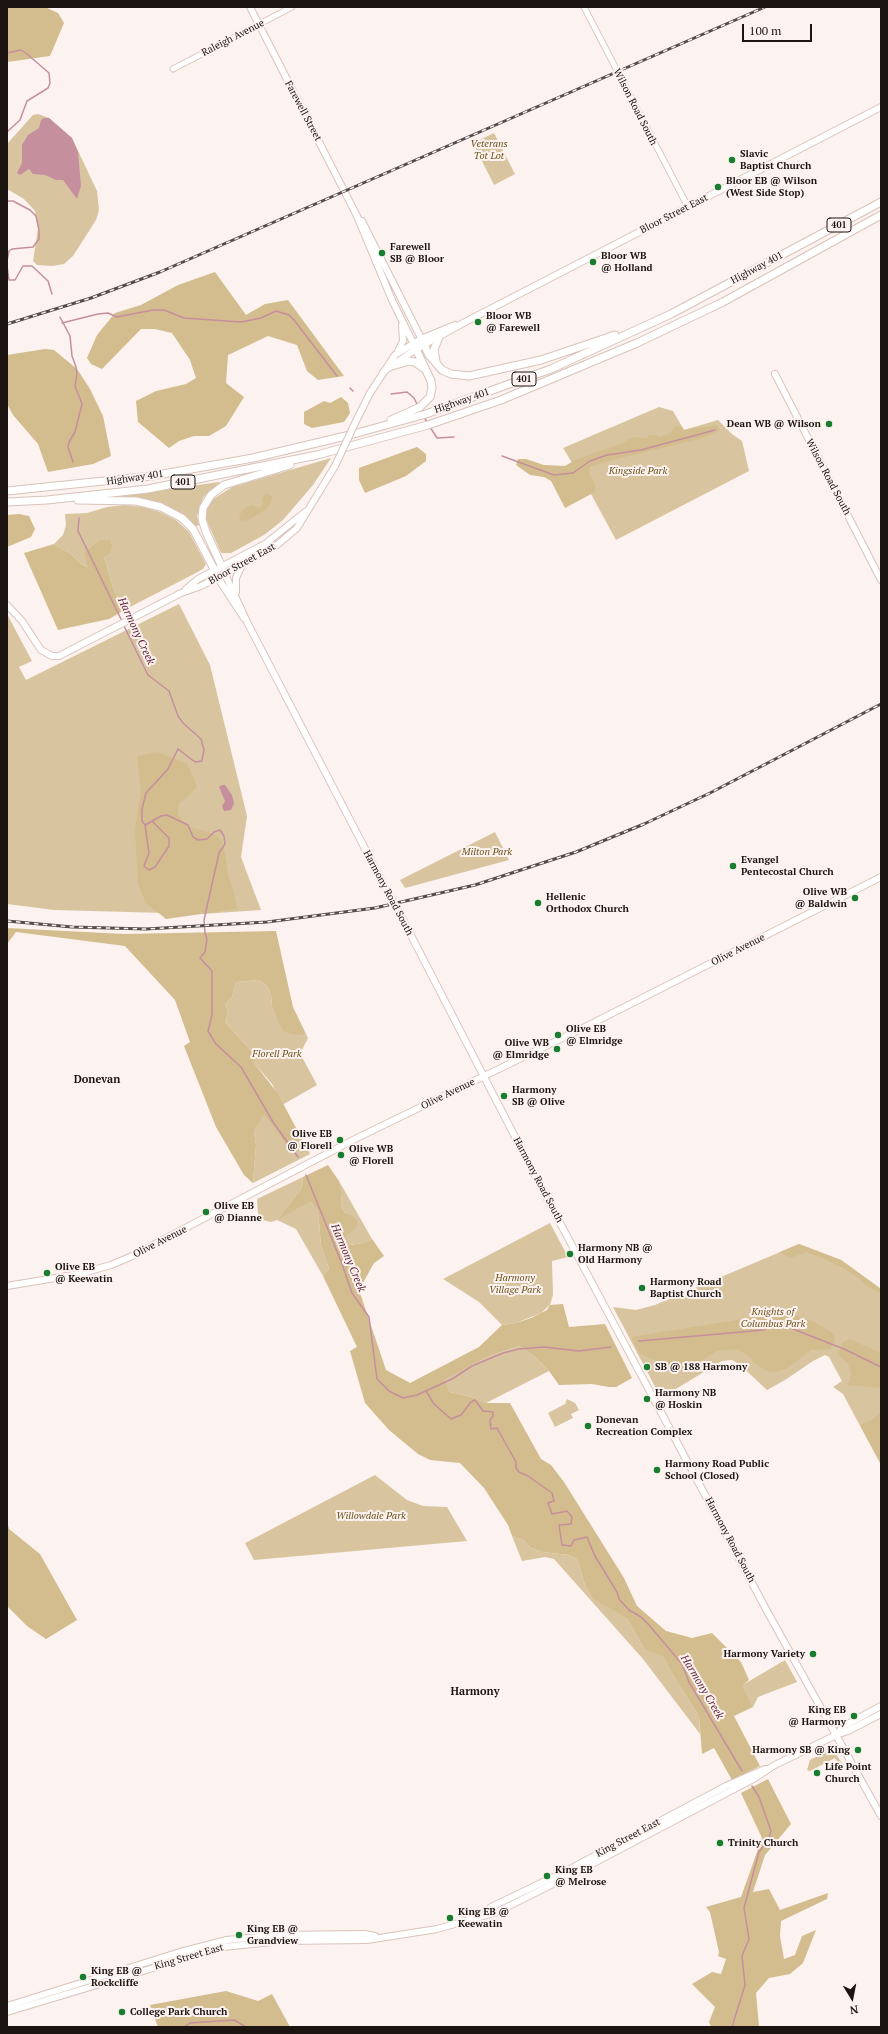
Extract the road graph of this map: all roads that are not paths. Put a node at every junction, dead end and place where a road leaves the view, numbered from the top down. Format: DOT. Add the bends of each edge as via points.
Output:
graph roads {
  1 [pos="250,7"];
  2 [pos="292,7"];
  3 [pos="584,7"];
  4 [pos="259,24"];
  5 [pos="173,69"];
  6 [pos="881,107"];
  7 [pos="881,202"];
  8 [pos="688,207"];
  9 [pos="881,215"];
  10 [pos="357,216"];
  11 [pos="671,314"];
  12 [pos="400,316"];
  13 [pos="467,321"];
  14 [pos="439,337"];
  15 [pos="423,342"];
  16 [pos="414,346"];
  17 [pos="398,352"];
  18 [pos="437,365"];
  19 [pos="392,366"];
  20 [pos="383,372"];
  21 [pos="427,372"];
  22 [pos="774,374"];
  23 [pos="371,429"];
  24 [pos="317,455"];
  25 [pos="7,491"];
  26 [pos="47,500"];
  27 [pos="7,502"];
  28 [pos="310,508"];
  29 [pos="242,565"];
  30 [pos="218,569"];
  31 [pos="225,574"];
  32 [pos="218,578"];
  33 [pos="881,580"];
  34 [pos="181,593"];
  35 [pos="238,600"];
  36 [pos="7,605"];
  37 [pos="247,622"];
  38 [pos="881,877"];
  39 [pos="484,1076"];
  40 [pos="7,1286"];
  41 [pos="881,1706"];
  42 [pos="881,1714"];
  43 [pos="836,1735"];
  44 [pos="881,1816"];
  45 [pos="376,1937"];
  46 [pos="7,2006"];
  47 [pos="7,2012"];
  1 -- 4 [label="main road, Farewell Street"];
  2 -- 4 [label="street, Raleigh Avenue"];
  3 -- 8 [label="street, Wilson Road South"];
  4 -- 5 [label="street, Raleigh Avenue"];
  4 -- 10 [label="main road, Farewell Street"];
  6 -- 8 [label="main road, Bloor Street East"];
  7 -- 11 [label="highway, Highway 401 / 401"];
  8 -- 13 [label="main road, Bloor Street East"];
  9 -- 24 [label="highway, Highway 401 / 401" via="744,291 637,343 500,400 428,425"];
  10 -- 12 [label="main road, Farewell Street"];
  10 -- 15 [label="main road, Farewell Street" via="361,218"];
  11 -- 18 [label="highway" via="534,362 469,376 451,374"];
  11 -- 23 [label="highway, Highway 401 / 401" via="551,369 426,414"];
  12 -- 16 [label="main road, Farewell Street"];
  12 -- 17 [label="main road" via="403,335"];
  13 -- 14 [label="main road, Bloor Street East"];
  13 -- 15 [label="main road, Bloor Street East" via="436,331"];
  14 -- 15 [label="main road, Bloor Street East"];
  14 -- 18 [label="highway" via="434,350"];
  15 -- 16 [label="main road, Bloor Street East"];
  15 -- 18 [label="highway"];
  16 -- 17 [label="main road, Bloor Street East"];
  16 -- 19 [label="main road, Bloor Street East"];
  16 -- 21 [label="highway"];
  17 -- 20 [label="main road, Bloor Street East"];
  19 -- 20 [label="main road, Bloor Street East"];
  19 -- 21 [label="highway" via="412,361"];
  20 -- 28 [label="main road, Bloor Street East, bridge" via="335,466"];
  21 -- 23 [label="highway" via="432,388 430,397 420,406"];
  22 -- 33 [label="main road, Wilson Road South"];
  23 -- 25 [label="highway, Highway 401 / 401" via="253,458 152,476"];
  24 -- 26 [label="highway, Highway 401 / 401" via="148,489"];
  24 -- 30 [label="highway" via="224,485 211,495 203,508 202,519"];
  26 -- 27 [label="highway, Highway 401 / 401"];
  26 -- 30 [label="highway" via="136,501 161,507 182,518 193,529"];
  28 -- 29 [label="main road, Bloor Street East" via="288,537"];
  28 -- 30 [label="main road, Bloor Street East" via="265,544"];
  29 -- 31 [label="main road, Bloor Street East"];
  29 -- 35 [label="main road" via="235,579"];
  30 -- 31 [label="main road, Harmony Road South"];
  30 -- 32 [label="main road, Harmony Road South"];
  30 -- 34 [label="main road, Bloor Street East" via="198,579"];
  31 -- 32 [label="main road, Bloor Street East"];
  31 -- 35 [label="main road, Harmony Road South"];
  32 -- 34 [label="main road, Bloor Street East"];
  32 -- 37 [label="main road, Harmony Road South"];
  34 -- 36 [label="main road, Bloor Street East" via="59,656 52,656 41,650 22,621"];
  35 -- 37 [label="main road, Harmony Road South"];
  37 -- 39 [label="main road, Harmony Road South, bridge"];
  38 -- 39 [label="main road, Olive Avenue"];
  39 -- 40 [label="main road, Olive Avenue" via="357,1138 122,1261 79,1274"];
  39 -- 43 [label="main road, Harmony Road South" via="769,1615"];
  41 -- 43 [label="main road, King Street East" via="844,1726"];
  42 -- 43 [label="main road"];
  43 -- 44 [label="main road, Harmony Road South"];
  43 -- 45 [label="main road, King Street East" via="497,1912 436,1929"];
  45 -- 46 [label="main road, King Street East" via="365,1934 278,1935 227,1940 180,1952"];
  45 -- 47 [label="main road, King Street East" via="367,1940 282,1941 223,1947"];
}
